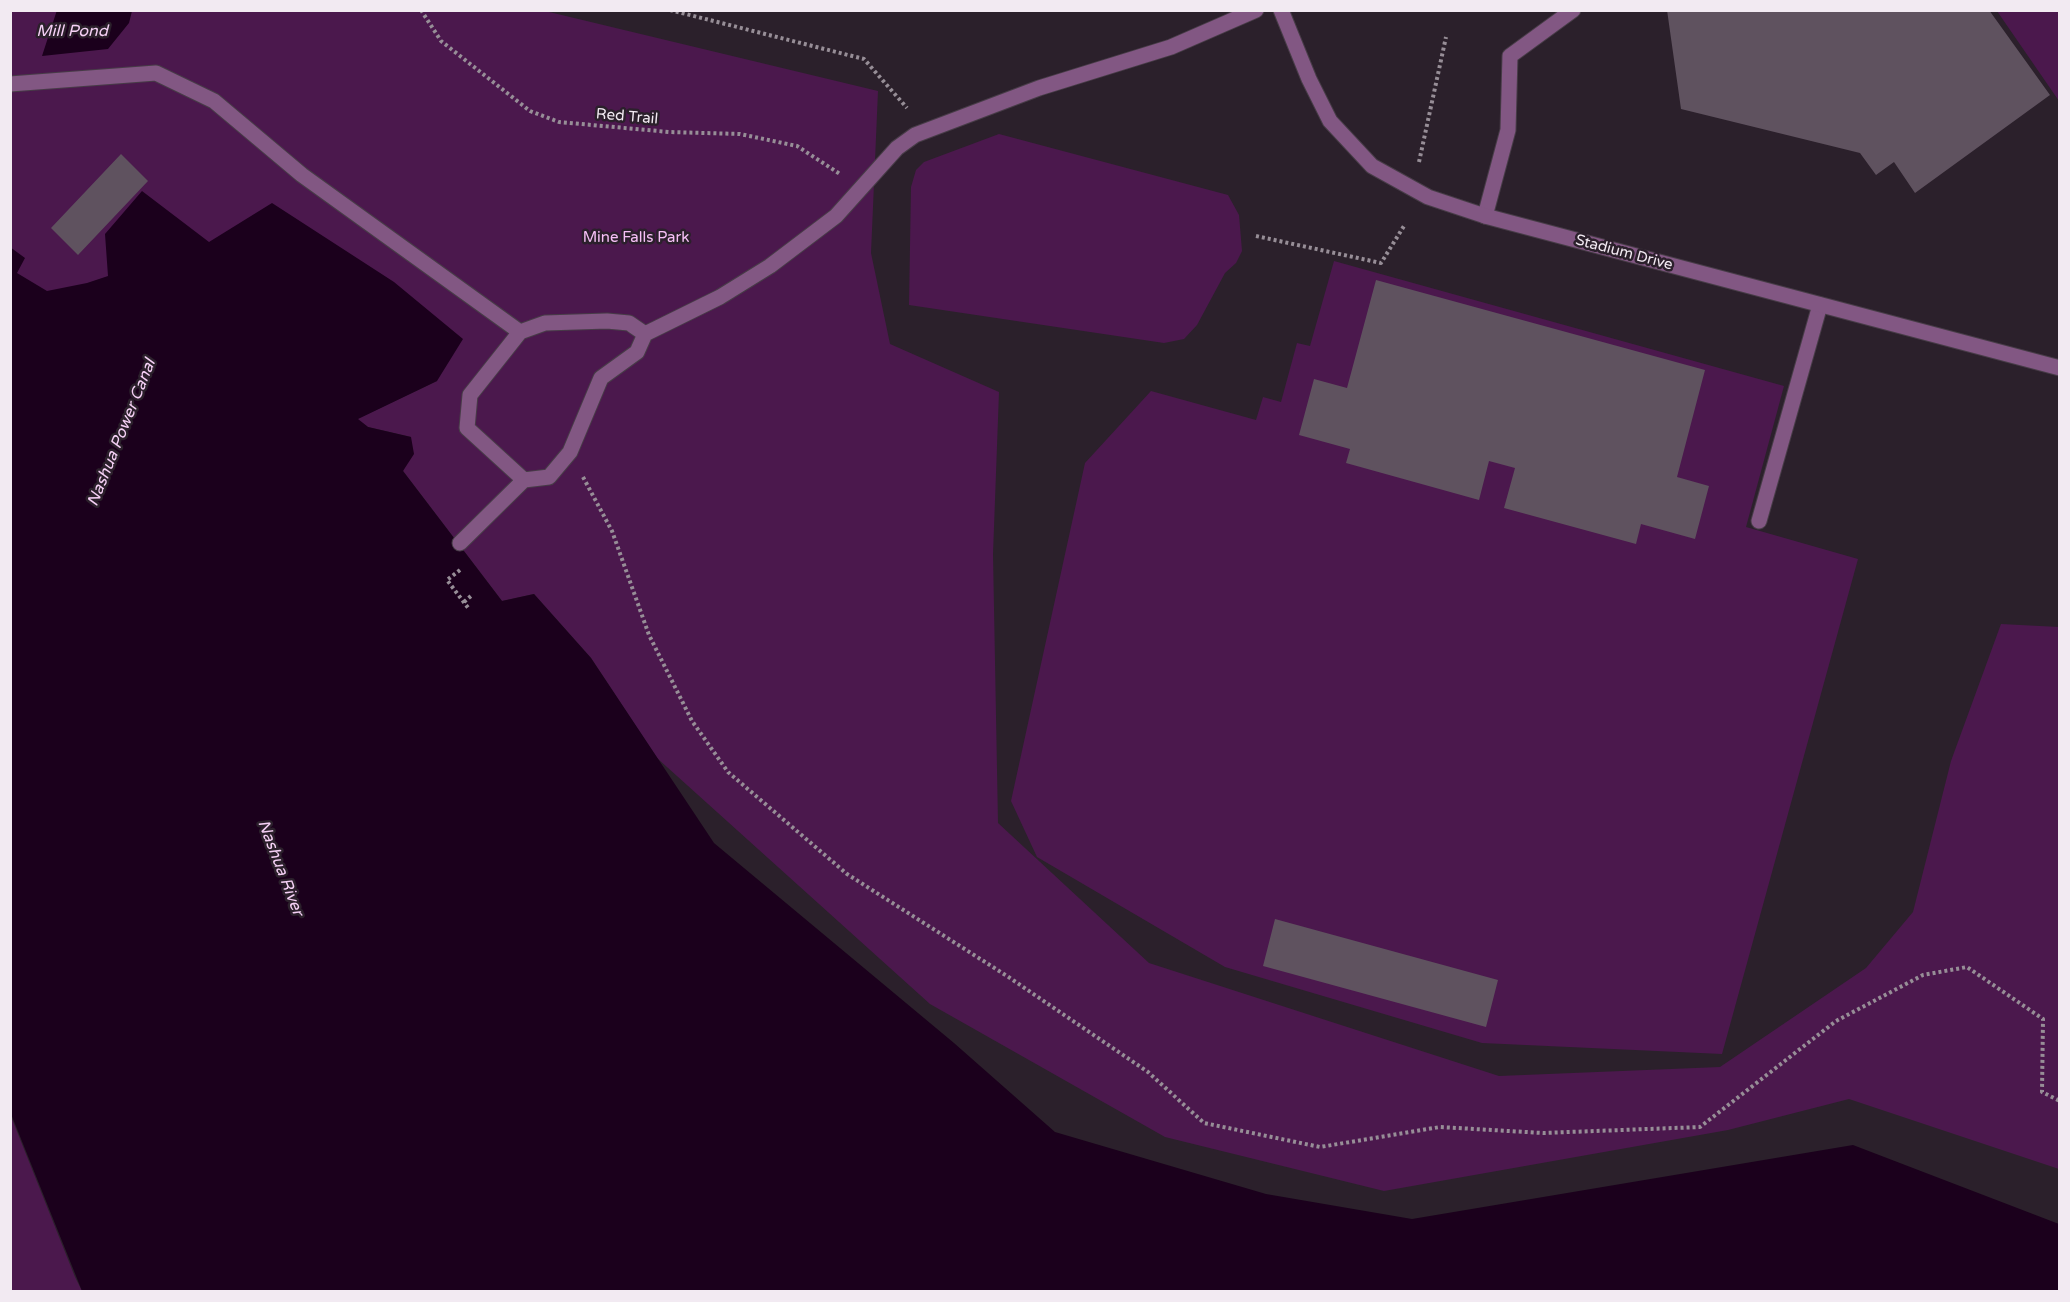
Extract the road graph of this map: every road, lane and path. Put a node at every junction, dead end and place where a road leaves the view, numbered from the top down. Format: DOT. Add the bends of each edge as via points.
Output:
graph roads {
  1 [pos="420,10"];
  2 [pos="670,10"];
  3 [pos="1256,10"];
  4 [pos="1281,10"];
  5 [pos="1573,10"];
  6 [pos="1446,36"];
  7 [pos="10,84"];
  8 [pos="914,106"];
  9 [pos="1418,164"];
  10 [pos="860,188"];
  11 [pos="1485,216"];
  12 [pos="1404,226"];
  13 [pos="1256,236"];
  14 [pos="1820,304"];
  15 [pos="520,332"];
  16 [pos="645,334"];
  17 [pos="2060,368"];
  18 [pos="570,452"];
  19 [pos="524,480"];
  20 [pos="1759,520"];
  21 [pos="460,543"];
  22 [pos="465,566"];
  23 [pos="471,596"];
  24 [pos="464,602"];
  25 [pos="469,609"];
  26 [pos="2060,1101"];
  1 -- 10 [label="path, Red Trail" via="441,41 539,115 559,123 740,134 798,146"];
  2 -- 8 [label="path" via="864,59 905,108"];
  3 -- 10 [label="street" via="1170,47 1039,88 915,135 897,148"];
  4 -- 11 [label="street, Stadium Drive" via="1330,121 1353,148 1393,180 1428,197"];
  5 -- 11 [label="street" via="1510,56 1508,130"];
  6 -- 9 [label="path"];
  7 -- 15 [label="street" via="156,73 214,101 302,175"];
  10 -- 16 [label="street" via="836,216 770,266 720,297"];
  11 -- 14 [label="street, Stadium Drive"];
  12 -- 13 [label="path" via="1381,263"];
  14 -- 17 [label="street, Stadium Drive"];
  14 -- 20 [label="street"];
  15 -- 16 [label="street" via="545,323 607,321 629,323"];
  15 -- 19 [label="street" via="470,395 467,428"];
  16 -- 18 [label="street" via="637,351 601,378"];
  18 -- 19 [label="street" via="549,477"];
  18 -- 26 [label="path" via="612,531 660,656 692,721 728,772 847,874 1148,1072 1204,1123 1320,1147 1440,1127 1543,1133 1700,1127 1836,1021 1923,975 1967,967 2043,1018 2042,1092"];
  19 -- 21 [label="street"];
  22 -- 24 [label="path" via="447,580"];
  23 -- 24 [label="path"];
  24 -- 25 [label="path"];
}
